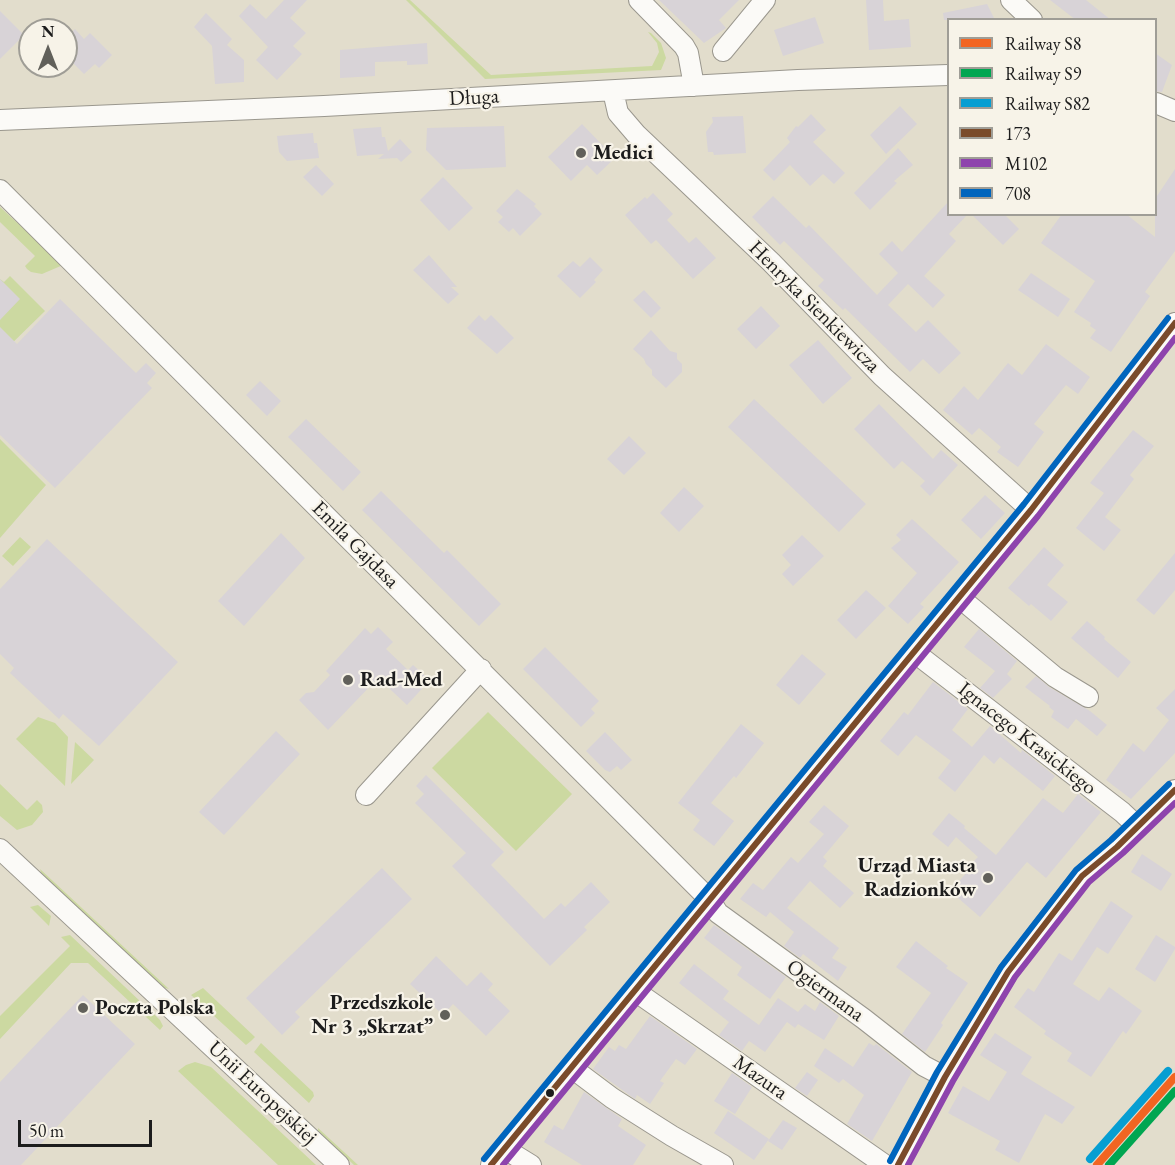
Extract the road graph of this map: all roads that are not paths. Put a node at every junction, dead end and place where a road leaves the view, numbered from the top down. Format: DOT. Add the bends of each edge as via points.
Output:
graph roads {
  1 [pos="639,0"];
  2 [pos="765,0"];
  3 [pos="1011,0"];
  4 [pos="1030,18"];
  5 [pos="723,51"];
  6 [pos="947,75"];
  7 [pos="694,86"];
  8 [pos="613,91"];
  9 [pos="1157,105"];
  10 [pos="1175,111"];
  11 [pos="0,120"];
  12 [pos="0,190"];
  13 [pos="1175,323"];
  14 [pos="1031,510"];
  15 [pos="960,598"];
  16 [pos="914,652"];
  17 [pos="481,669"];
  18 [pos="1088,697"];
  19 [pos="1175,790"];
  20 [pos="366,795"];
  21 [pos="1138,827"];
  22 [pos="0,849"];
  23 [pos="710,900"];
  24 [pos="635,991"];
  25 [pos="572,1068"];
  26 [pos="945,1077"];
  27 [pos="505,1149"];
  28 [pos="339,1165"];
  29 [pos="491,1165"];
  30 [pos="531,1165"];
  31 [pos="723,1165"];
  32 [pos="885,1165"];
  33 [pos="898,1165"];
  1 -- 7 [label="street" via="684,46"];
  2 -- 5 [label="street"];
  3 -- 4 [label="street"];
  6 -- 7 [label="street, Długa"];
  7 -- 8 [label="street, Długa"];
  8 -- 11 [label="street, Długa"];
  8 -- 14 [label="street, Henryka Sienkiewicza" via="618,112 636,134 771,262 882,376"];
  9 -- 10 [label="street"];
  12 -- 17 [label="street, Emila Gajdasa"];
  13 -- 14 [label="street"];
  14 -- 15 [label="street"];
  15 -- 16 [label="street"];
  15 -- 18 [label="street" via="1055,677"];
  16 -- 21 [label="street, Ignacego Krasickiego"];
  16 -- 23 [label="street"];
  17 -- 20 [label="street"];
  17 -- 23 [label="street, Emila Gajdasa"];
  19 -- 21 [label="street"];
  21 -- 26 [label="street" via="1082,876 1041,928 1008,972"];
  22 -- 28 [label="street, Unii Europejskiej"];
  23 -- 24 [label="street"];
  23 -- 26 [label="street, Ogiermana" via="718,913 924,1066"];
  24 -- 25 [label="street"];
  24 -- 32 [label="street, Mazura"];
  25 -- 27 [label="street"];
  25 -- 31 [label="street" via="612,1098"];
  26 -- 33 [label="street"];
  27 -- 29 [label="street"];
  27 -- 30 [label="street"];
}
